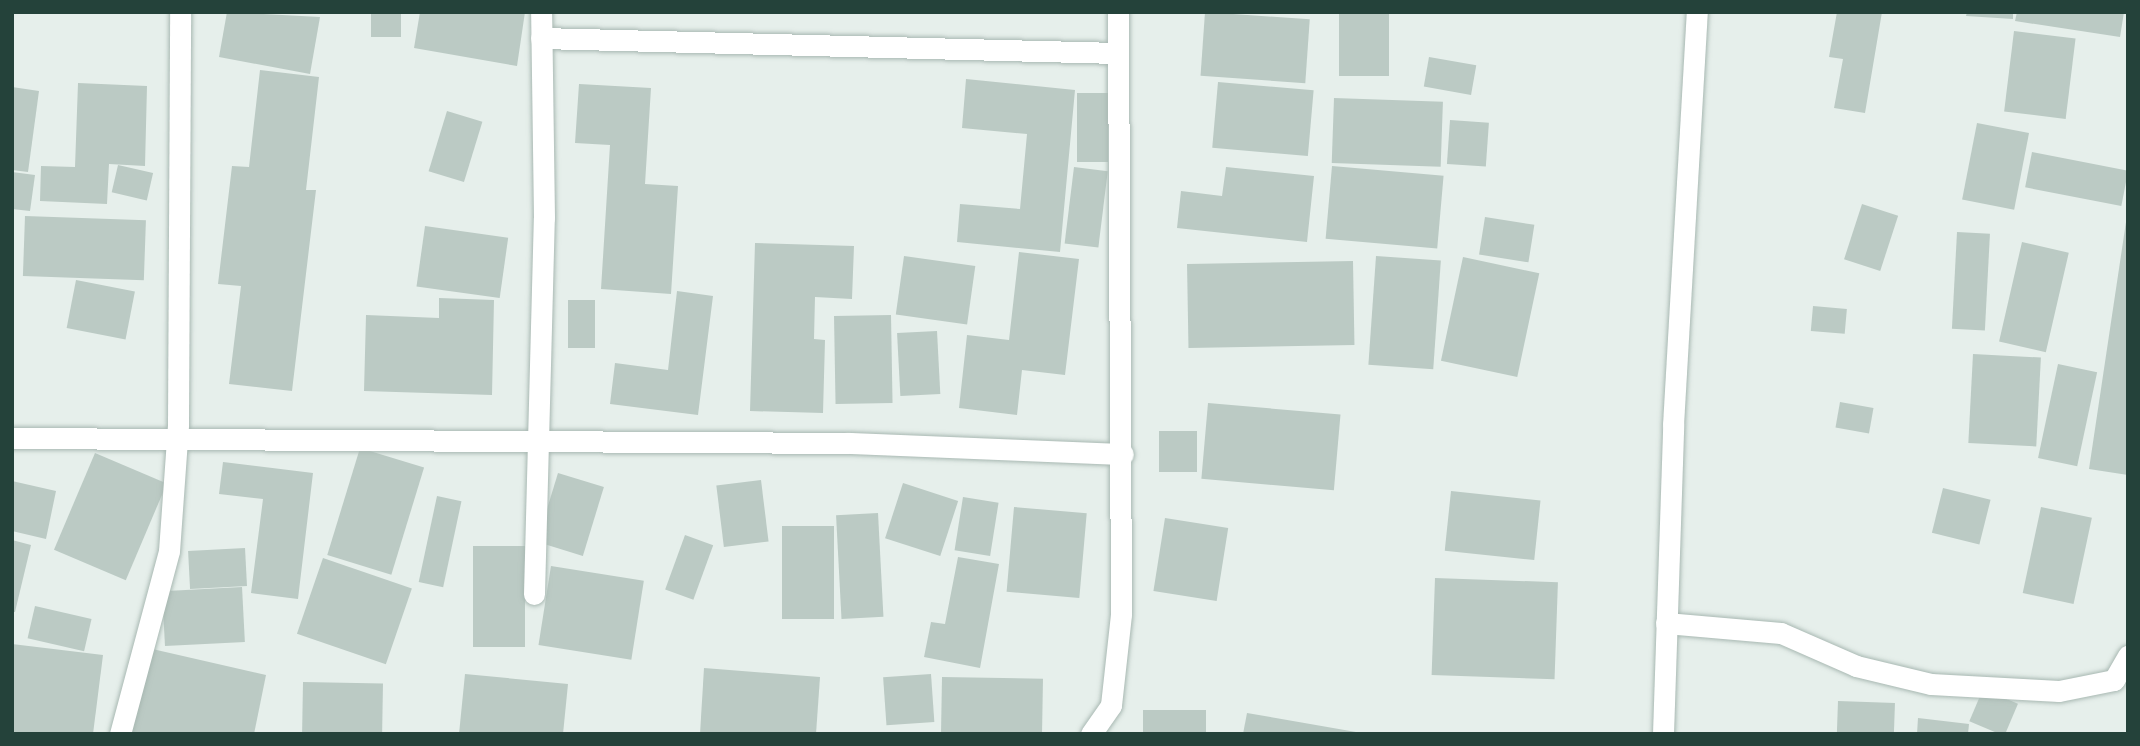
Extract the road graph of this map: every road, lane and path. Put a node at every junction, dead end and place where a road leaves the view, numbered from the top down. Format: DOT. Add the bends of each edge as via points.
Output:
graph roads {
  1 [pos="180,12"];
  2 [pos="541,12"];
  3 [pos="1118,12"];
  4 [pos="1697,12"];
  5 [pos="541,38"];
  6 [pos="1116,53"];
  7 [pos="12,438"];
  8 [pos="177,438"];
  9 [pos="538,441"];
  10 [pos="1124,454"];
  11 [pos="534,594"];
  12 [pos="1666,623"];
  13 [pos="2128,656"];
  14 [pos="120,734"];
  15 [pos="1091,734"];
  16 [pos="1664,734"];
  1 -- 8 [label="street"];
  2 -- 5 [label="street"];
  3 -- 6 [label="street"];
  4 -- 12 [label="street"];
  5 -- 6 [label="street"];
  5 -- 9 [label="street"];
  6 -- 10 [label="street"];
  7 -- 8 [label="street"];
  8 -- 9 [label="street"];
  8 -- 14 [label="street" via="169,551"];
  9 -- 10 [label="street"];
  9 -- 11 [label="street"];
  10 -- 15 [label="street" via="1118,676 1111,705"];
  12 -- 13 [label="street" via="1781,633 1856,666 1931,684 2059,691 2114,680"];
  12 -- 16 [label="street"];
}
